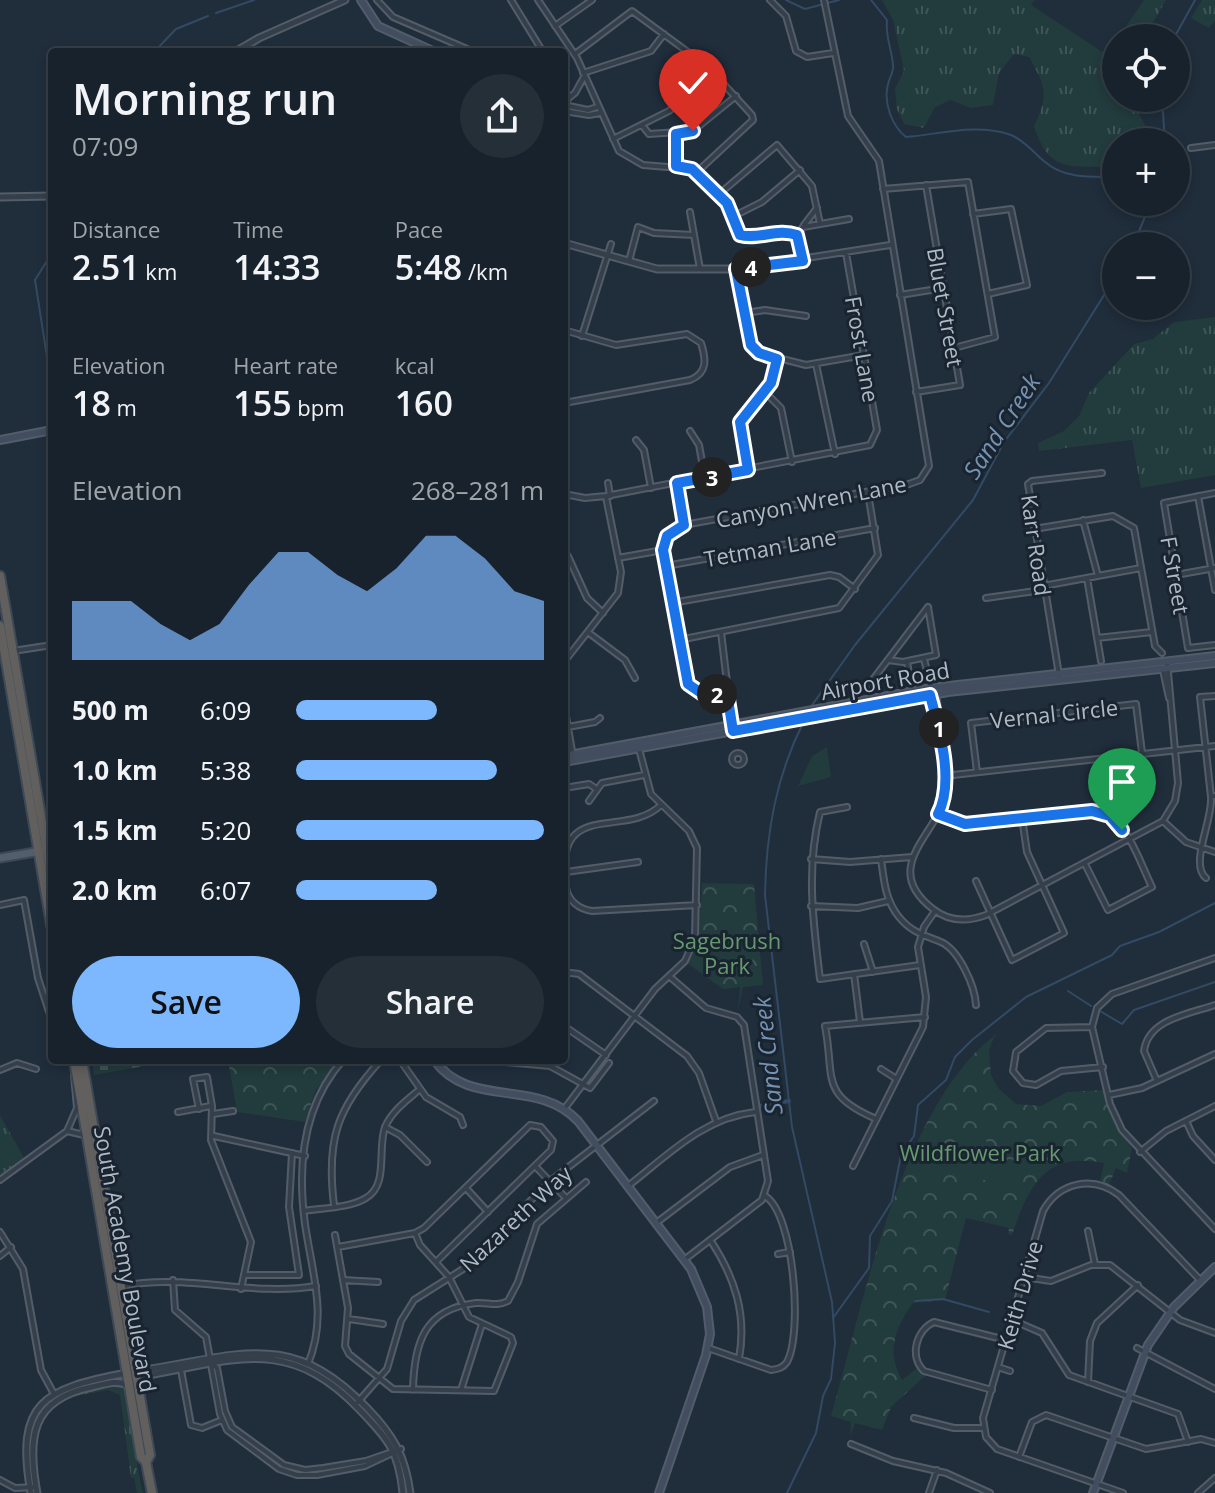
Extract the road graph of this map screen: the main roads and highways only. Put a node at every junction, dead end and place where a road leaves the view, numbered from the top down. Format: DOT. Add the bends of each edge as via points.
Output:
graph roads {
  1 [pos="361,0"];
  2 [pos="425,48"];
  3 [pos="48,431"];
  4 [pos="0,440"];
  5 [pos="0,576"];
  6 [pos="0,626"];
  7 [pos="1215,656"];
  8 [pos="1215,663"];
  9 [pos="1165,665"];
  10 [pos="568,757"];
  11 [pos="574,758"];
  12 [pos="568,760"];
  13 [pos="46,850"];
  14 [pos="0,858"];
  15 [pos="48,877"];
  16 [pos="75,1064"];
  17 [pos="83,1064"];
  18 [pos="438,1064"];
  19 [pos="1215,1267"];
  20 [pos="114,1298"];
  21 [pos="127,1373"];
  22 [pos="136,1377"];
  23 [pos="145,1430"];
  24 [pos="146,1462"];
  25 [pos="152,1493"];
  26 [pos="659,1493"];
  27 [pos="1093,1493"];
  1 -- 2 [label="main road" via="373,22"];
  3 -- 4 [label="main road"];
  5 -- 13 [label="highway"];
  6 -- 13 [label="highway"];
  7 -- 9 [label="main road, Airport Road"];
  8 -- 9 [label="main road, Airport Road"];
  9 -- 11 [label="main road, Airport Road" via="932,692"];
  10 -- 11 [label="main road, Airport Road"];
  11 -- 12 [label="main road, Airport Road"];
  13 -- 14 [label="main road"];
  13 -- 15 [label="highway"];
  16 -- 20 [label="highway, South Academy Boulevard"];
  17 -- 22 [label="highway, South Academy Boulevard"];
  18 -- 26 [label="main road" via="465,1086 534,1095 565,1108 698,1282 707,1307 708,1348"];
  19 -- 27 [label="main road" via="1141,1350"];
  20 -- 21 [label="highway, South Academy Boulevard"];
  20 -- 22 [label="highway"];
  21 -- 23 [label="highway"];
  21 -- 24 [label="highway, South Academy Boulevard"];
  22 -- 23 [label="highway, South Academy Boulevard"];
  23 -- 24 [label="highway, South Academy Boulevard" via="150,1455"];
  24 -- 25 [label="highway, South Academy Boulevard"];
}
